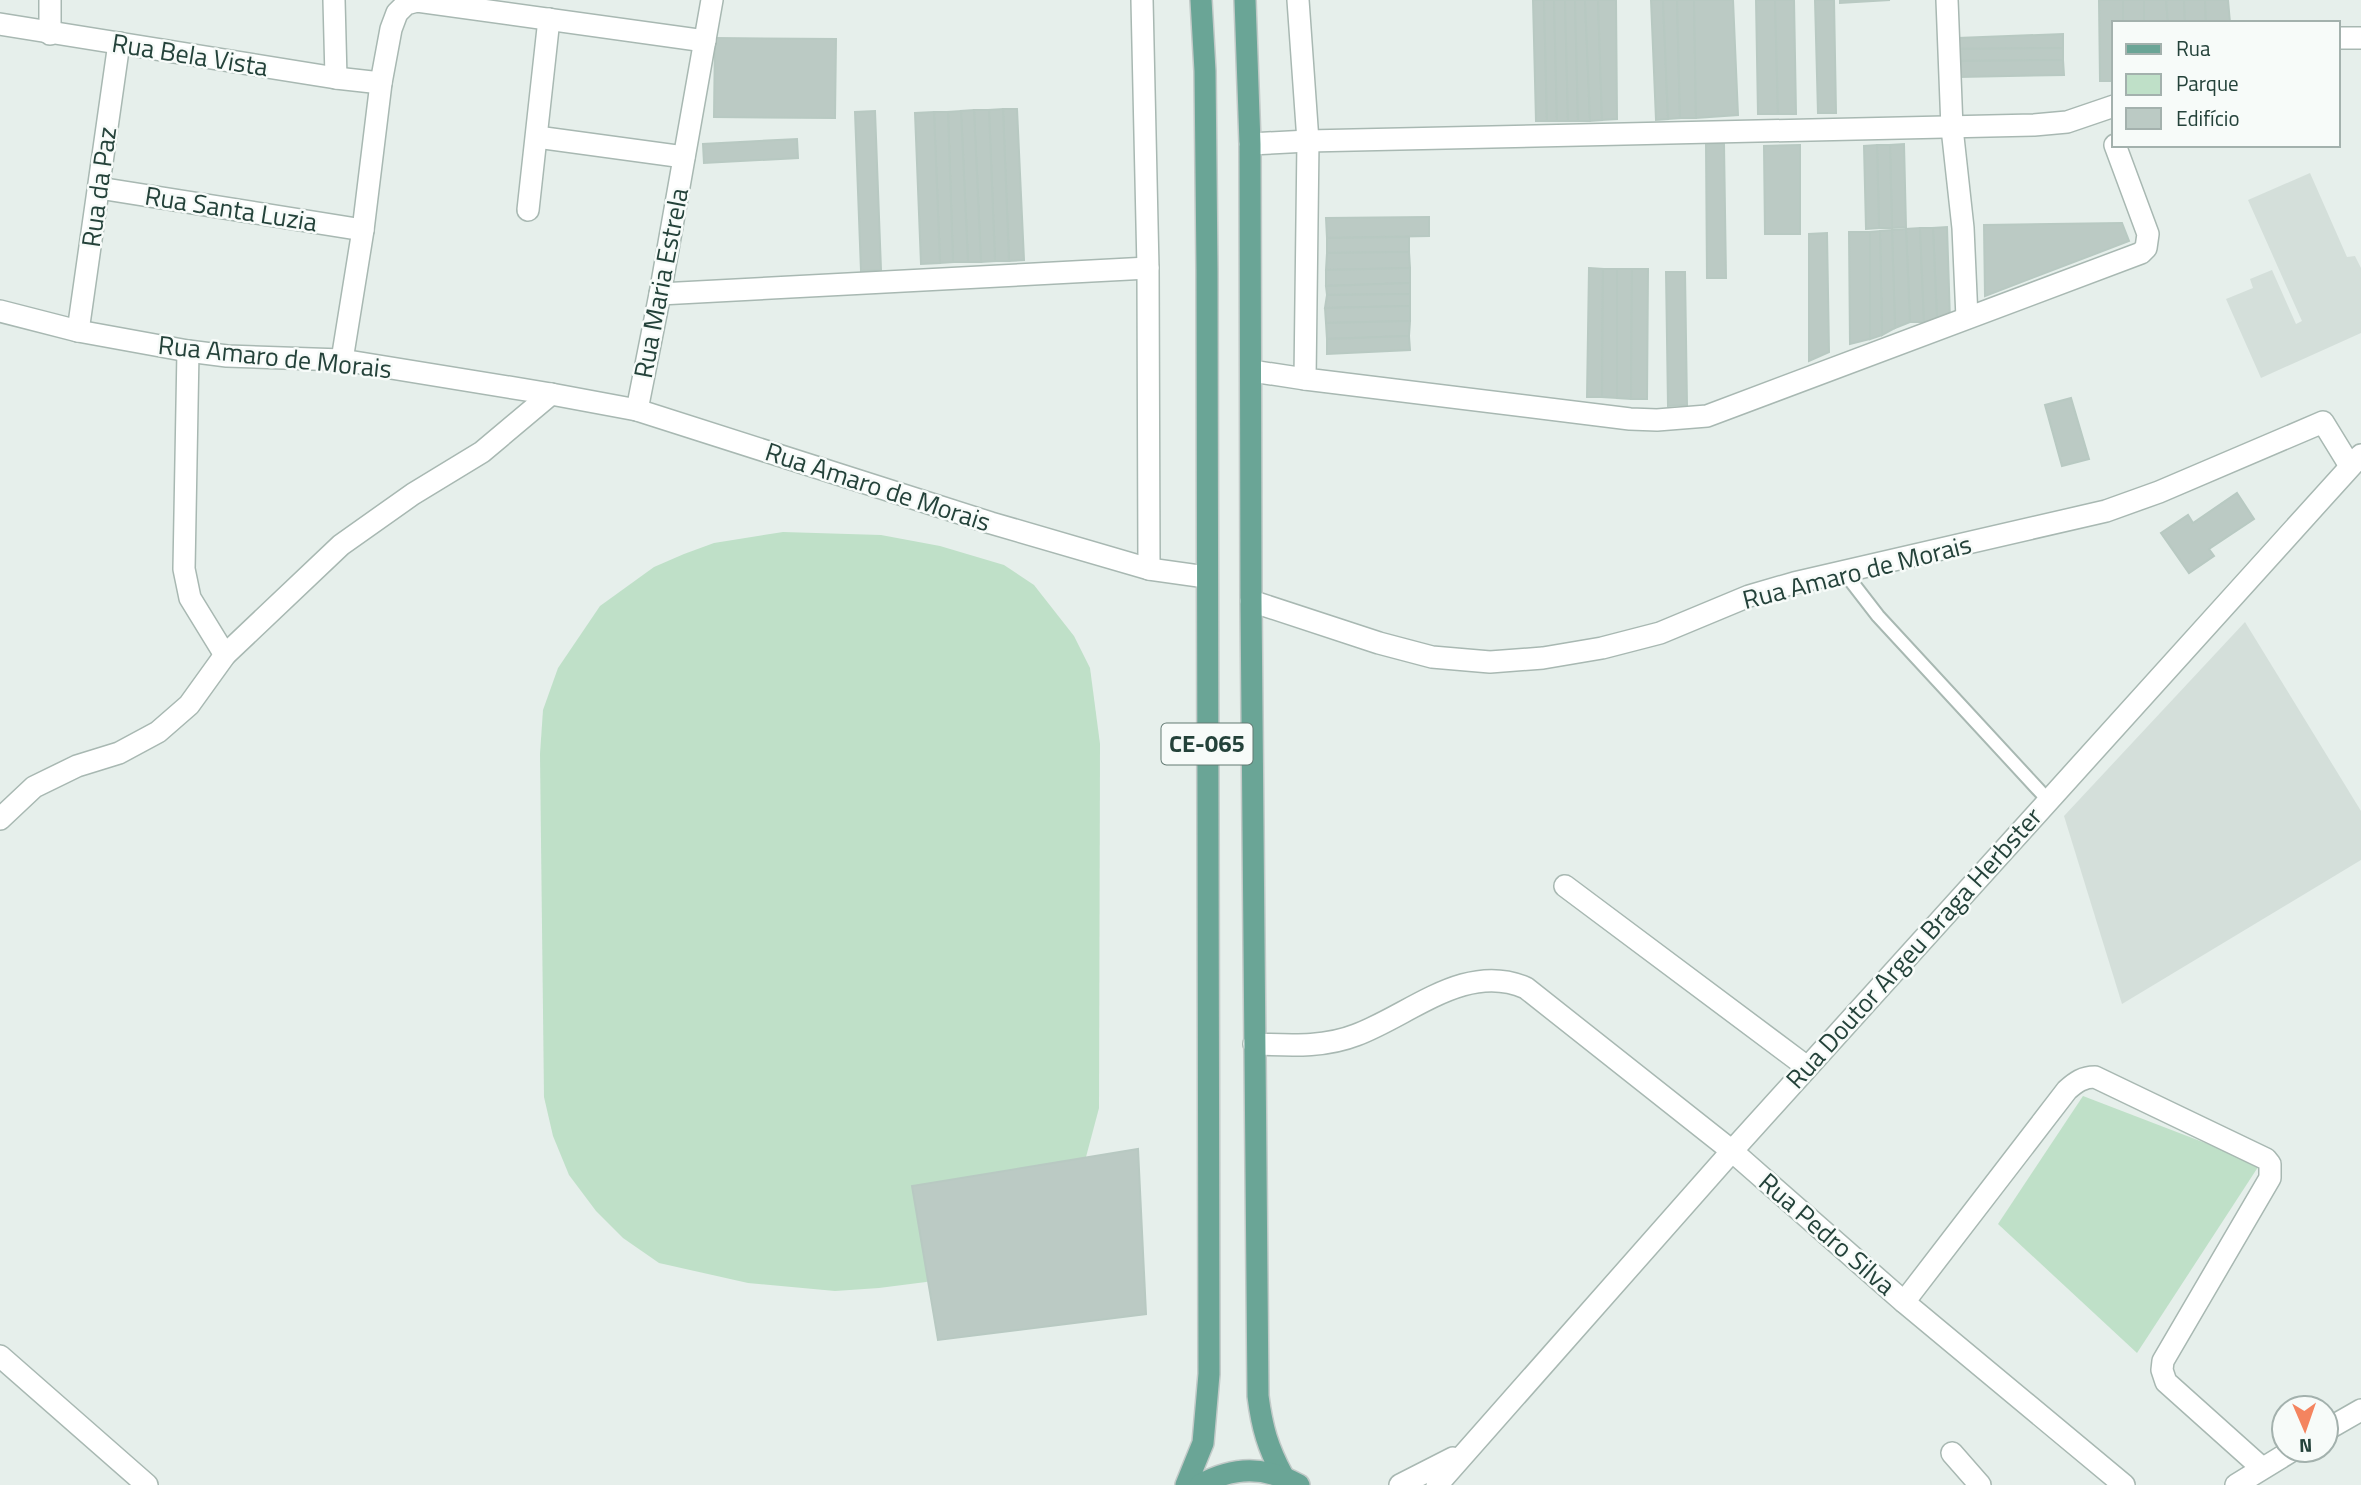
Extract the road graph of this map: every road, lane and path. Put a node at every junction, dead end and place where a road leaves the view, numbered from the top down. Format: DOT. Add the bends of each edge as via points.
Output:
graph roads {
  1 [pos="50,0"];
  2 [pos="334,0"];
  3 [pos="712,0"];
  4 [pos="1142,0"];
  5 [pos="1201,0"];
  6 [pos="1245,0"];
  7 [pos="1298,0"];
  8 [pos="1947,0"];
  9 [pos="417,1"];
  10 [pos="550,19"];
  11 [pos="0,24"];
  12 [pos="50,34"];
  13 [pos="2340,38"];
  14 [pos="2361,38"];
  15 [pos="705,41"];
  16 [pos="119,43"];
  17 [pos="335,78"];
  18 [pos="381,83"];
  19 [pos="2108,109"];
  20 [pos="1952,128"];
  21 [pos="2112,133"];
  22 [pos="537,137"];
  23 [pos="1308,141"];
  24 [pos="1250,144"];
  25 [pos="2115,147"];
  26 [pos="684,157"];
  27 [pos="99,188"];
  28 [pos="528,210"];
  29 [pos="363,230"];
  30 [pos="1148,268"];
  31 [pos="660,294"];
  32 [pos="0,310"];
  33 [pos="1967,318"];
  34 [pos="78,331"];
  35 [pos="188,351"];
  36 [pos="342,360"];
  37 [pos="1252,371"];
  38 [pos="1305,379"];
  39 [pos="551,394"];
  40 [pos="637,410"];
  41 [pos="2356,460"];
  42 [pos="1149,569"];
  43 [pos="1844,572"];
  44 [pos="1206,578"];
  45 [pos="1251,601"];
  46 [pos="225,655"];
  47 [pos="2048,800"];
  48 [pos="0,819"];
  49 [pos="1565,886"];
  50 [pos="1254,1044"];
  51 [pos="1807,1067"];
  52 [pos="1732,1151"];
  53 [pos="1904,1302"];
  54 [pos="0,1356"];
  55 [pos="2361,1409"];
  56 [pos="2340,1422"];
  57 [pos="1473,1446"];
  58 [pos="1952,1453"];
  59 [pos="2270,1463"];
  60 [pos="2262,1468"];
  61 [pos="1291,1481"];
  62 [pos="147,1485"];
  63 [pos="1186,1485"];
  64 [pos="1200,1485"];
  65 [pos="1400,1485"];
  66 [pos="1437,1485"];
  67 [pos="1980,1485"];
  68 [pos="2124,1485"];
  69 [pos="2236,1485"];
  1 -- 12 [label="street"];
  2 -- 17 [label="street"];
  3 -- 15 [label="street, Rua Maria Estrela"];
  4 -- 30 [label="street"];
  5 -- 44 [label="main road, CE-065"];
  6 -- 24 [label="main road, CE-065"];
  7 -- 23 [label="street"];
  8 -- 20 [label="street"];
  9 -- 10 [label="street"];
  9 -- 18 [label="street" via="405,4 397,13"];
  10 -- 15 [label="street"];
  10 -- 22 [label="street"];
  11 -- 12 [label="street, Rua Bela Vista"];
  12 -- 16 [label="street, Rua Bela Vista"];
  13 -- 14 [label="street"];
  15 -- 26 [label="street, Rua Maria Estrela"];
  16 -- 17 [label="street, Rua Bela Vista"];
  16 -- 27 [label="street, Rua da Paz"];
  17 -- 18 [label="street, Rua Bela Vista"];
  18 -- 29 [label="street"];
  19 -- 20 [label="street" via="2067,122"];
  19 -- 21 [label="street"];
  20 -- 23 [label="street"];
  20 -- 33 [label="street"];
  22 -- 26 [label="street, Rua Maria Estrela"];
  22 -- 28 [label="street"];
  23 -- 24 [label="street"];
  23 -- 38 [label="street"];
  24 -- 37 [label="main road, CE-065"];
  25 -- 33 [label="street" via="2148,234 2146,248"];
  26 -- 31 [label="street, Rua Maria Estrela"];
  27 -- 29 [label="street, Rua Santa Luzia"];
  27 -- 34 [label="street, Rua da Paz"];
  29 -- 36 [label="street"];
  30 -- 31 [label="street"];
  30 -- 42 [label="street"];
  31 -- 40 [label="street, Rua Maria Estrela"];
  32 -- 34 [label="street, Rua Amaro de Morais"];
  33 -- 38 [label="street" via="1707,416 1684,419 1630,419"];
  34 -- 35 [label="street, Rua Amaro de Morais"];
  35 -- 36 [label="street, Rua Amaro de Morais"];
  35 -- 46 [label="street" via="184,569 190,598"];
  36 -- 39 [label="street, Rua Amaro de Morais"];
  37 -- 38 [label="street"];
  37 -- 45 [label="main road, CE-065"];
  39 -- 40 [label="street, Rua Amaro de Morais"];
  39 -- 46 [label="street" via="482,452 341,545"];
  40 -- 42 [label="street, Rua Amaro de Morais"];
  41 -- 43 [label="street, Rua Amaro de Morais" via="2323,422 2106,511"];
  41 -- 47 [label="street, Rua Doutor Argeu Braga Herbster"];
  42 -- 44 [label="street, Rua Amaro de Morais"];
  43 -- 45 [label="street, Rua Amaro de Morais" via="1749,596 1660,633 1602,648 1490,662 1432,657"];
  43 -- 47 [label="lane" via="1878,616"];
  44 -- 63 [label="main road, CE-065" via="1209,1374 1203,1443"];
  45 -- 50 [label="main road, CE-065"];
  46 -- 48 [label="street" via="189,705 158,732 119,753 34,786"];
  47 -- 51 [label="street, Rua Doutor Argeu Braga Herbster"];
  49 -- 51 [label="street"];
  50 -- 52 [label="street, Rua Pedro Silva" via="1306,1045 1355,1036 1421,1001 1466,984 1511,981 1526,988"];
  50 -- 61 [label="main road, CE-065" via="1258,1396 1268,1447"];
  51 -- 52 [label="street, Rua Doutor Argeu Braga Herbster"];
  52 -- 53 [label="street, Rua Pedro Silva"];
  52 -- 57 [label="street, Rua Doutor Argeu Braga Herbster"];
  53 -- 60 [label="street" via="2067,1090 2077,1081 2095,1077 2266,1159 2271,1170 2162,1370 2166,1382"];
  53 -- 68 [label="street, Rua Pedro Silva"];
  54 -- 62 [label="street"];
  55 -- 56 [label="street"];
  57 -- 65 [label="street, Rua Doutor Argeu Braga Herbster"];
  57 -- 66 [label="street, Rua Doutor Argeu Braga Herbster"];
  58 -- 67 [label="street"];
  59 -- 60 [label="street"];
  60 -- 69 [label="street"];
  61 -- 64 [label="main road, CE-065" via="1243,1469"];
}
